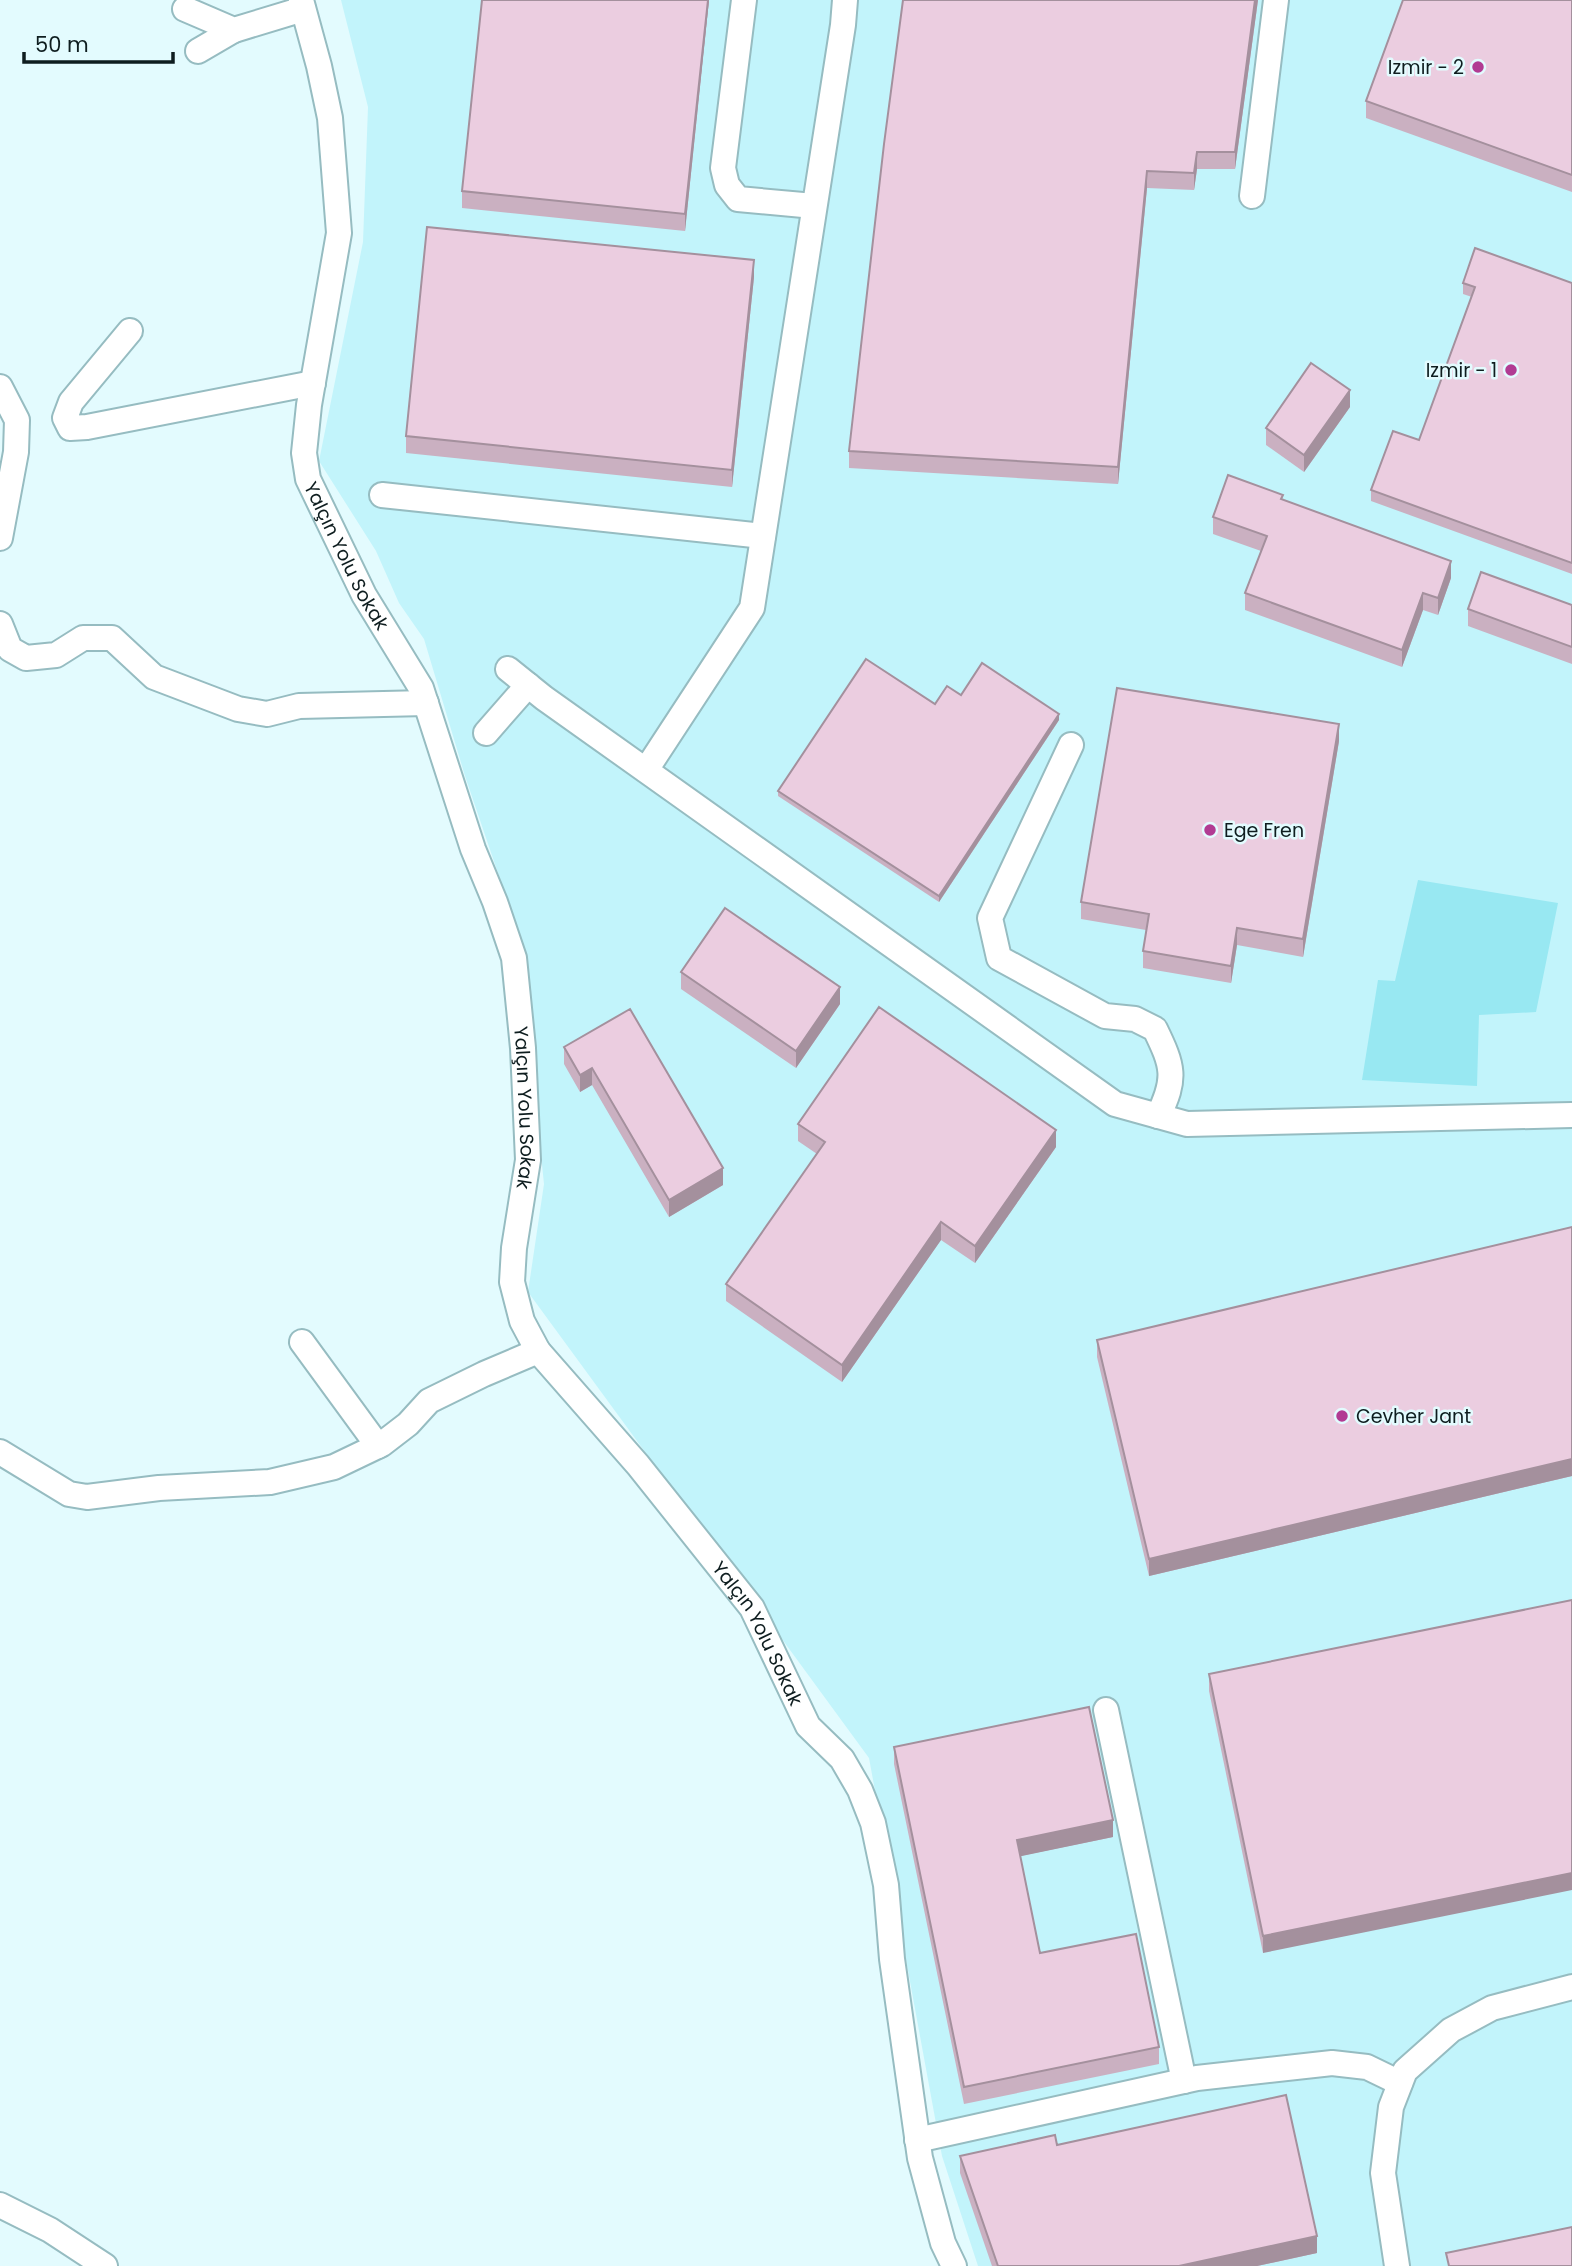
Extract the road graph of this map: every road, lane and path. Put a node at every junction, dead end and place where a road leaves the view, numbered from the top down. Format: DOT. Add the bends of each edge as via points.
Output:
graph roads {
  1 [pos="744,0"];
  2 [pos="845,0"];
  3 [pos="1276,0"];
  4 [pos="302,4"];
  5 [pos="185,9"];
  6 [pos="234,30"];
  7 [pos="198,51"];
  8 [pos="1252,196"];
  9 [pos="814,206"];
  10 [pos="130,331"];
  11 [pos="313,383"];
  12 [pos="0,387"];
  13 [pos="382,495"];
  14 [pos="763,536"];
  15 [pos="0,538"];
  16 [pos="0,624"];
  17 [pos="508,669"];
  18 [pos="528,685"];
  19 [pos="426,703"];
  20 [pos="486,733"];
  21 [pos="1071,745"];
  22 [pos="646,770"];
  23 [pos="1572,1115"];
  24 [pos="1158,1116"];
  25 [pos="302,1342"];
  26 [pos="538,1351"];
  27 [pos="378,1446"];
  28 [pos="0,1452"];
  29 [pos="1106,1710"];
  30 [pos="1572,1987"];
  31 [pos="1184,2081"];
  32 [pos="1400,2083"];
  33 [pos="918,2140"];
  34 [pos="0,2205"];
  35 [pos="105,2266"];
  36 [pos="954,2266"];
  37 [pos="1398,2266"];
  1 -- 9 [label="street" via="723,168 727,185 738,200"];
  2 -- 9 [label="street"];
  3 -- 8 [label="street"];
  4 -- 6 [label="street"];
  4 -- 11 [label="street, Yalçın Yolu Sokak" via="330,118 340,233"];
  5 -- 6 [label="street"];
  6 -- 7 [label="street"];
  9 -- 14 [label="street"];
  10 -- 11 [label="street" via="71,402 65,418 70,428"];
  11 -- 19 [label="street, Yalçın Yolu Sokak" via="304,453 308,479 364,595"];
  12 -- 15 [label="street" via="17,420 16,452"];
  13 -- 14 [label="street"];
  14 -- 22 [label="street" via="752,608"];
  16 -- 19 [label="street" via="10,649 26,658 56,655 83,638 112,638 154,677 238,709 267,714 299,706"];
  17 -- 18 [label="street"];
  18 -- 20 [label="street"];
  18 -- 22 [label="street"];
  19 -- 26 [label="street, Yalçın Yolu Sokak" via="514,958 528,1160 512,1282 522,1321"];
  21 -- 24 [label="street" via="990,918 999,958 1105,1016 1135,1019 1155,1029 1171,1070 1170,1092"];
  22 -- 24 [label="street" via="1115,1104"];
  23 -- 24 [label="street" via="1187,1124"];
  25 -- 27 [label="street"];
  26 -- 27 [label="street" via="429,1401"];
  26 -- 33 [label="street, Yalçın Yolu Sokak" via="638,1465 752,1608 808,1726 842,1759 860,1790 873,1822 886,1885"];
  27 -- 28 [label="street" via="334,1467 270,1482 87,1497 69,1494"];
  29 -- 31 [label="street"];
  30 -- 32 [label="street" via="1492,2008 1451,2030 1405,2071"];
  31 -- 32 [label="street" via="1332,2063 1367,2067"];
  31 -- 33 [label="street"];
  32 -- 37 [label="street" via="1391,2106 1383,2173"];
  33 -- 36 [label="street, Yalçın Yolu Sokak" via="943,2243"];
  34 -- 35 [label="street"];
}
